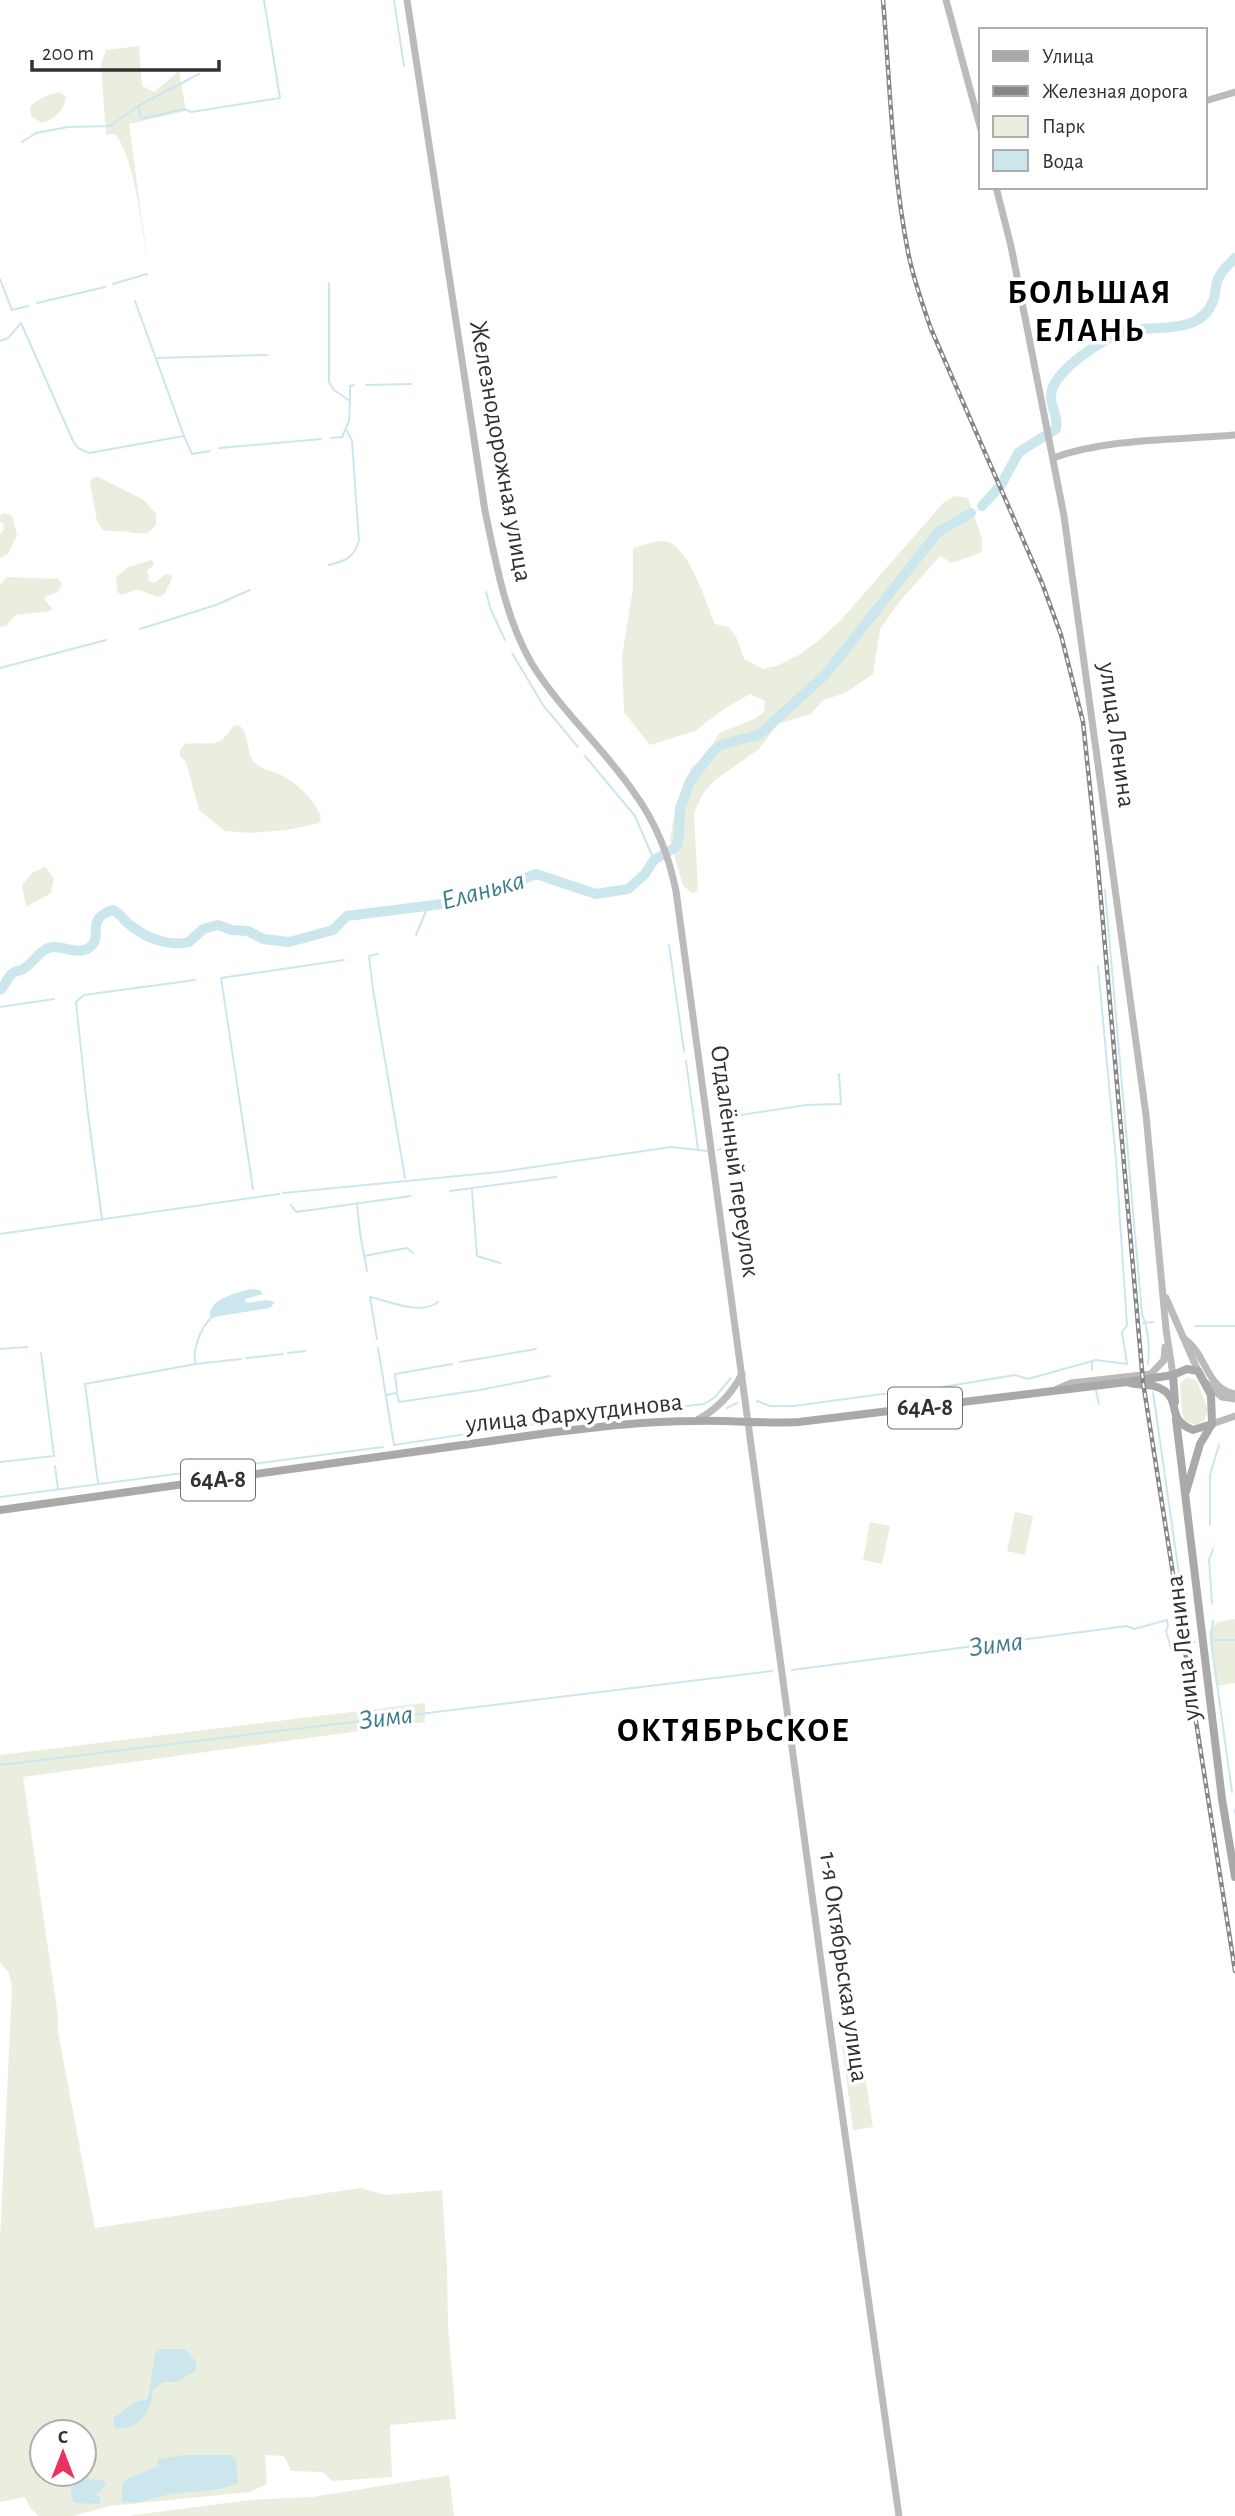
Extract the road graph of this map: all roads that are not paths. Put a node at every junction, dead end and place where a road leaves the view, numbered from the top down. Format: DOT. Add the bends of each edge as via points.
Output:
graph roads {
  1 [pos="407,0"];
  2 [pos="946,0"];
  3 [pos="1235,92"];
  4 [pos="1207,100"];
  5 [pos="979,123"];
  6 [pos="997,189"];
  7 [pos="1235,435"];
  8 [pos="1053,458"];
  9 [pos="678,905"];
  10 [pos="1164,1294"];
  11 [pos="1166,1329"];
  12 [pos="1184,1338"];
  13 [pos="1198,1371"];
  14 [pos="742,1373"];
  15 [pos="1173,1375"];
  16 [pos="1204,1381"];
  17 [pos="1127,1382"];
  18 [pos="1052,1391"];
  19 [pos="1235,1394"];
  20 [pos="1235,1399"];
  21 [pos="1235,1416"];
  22 [pos="1176,1417"];
  23 [pos="697,1420"];
  24 [pos="749,1423"];
  25 [pos="1212,1424"];
  26 [pos="1184,1497"];
  27 [pos="0,1510"];
  28 [pos="1235,1877"];
  29 [pos="899,2516"];
  1 -- 9 [label="main road, Железнодорожная улица" via="485,511 500,581 531,662 635,794 659,835"];
  2 -- 5 [label="main road"];
  3 -- 4 [label="main road"];
  6 -- 8 [label="main road, улица Ленина"];
  7 -- 8 [label="main road" via="1099,445"];
  8 -- 10 [label="main road, улица Ленина" via="1099,757 1146,1115"];
  9 -- 14 [label="main road, Отдалённый переулок"];
  10 -- 11 [label="main road, улица Ленина"];
  10 -- 12 [label="main road, улица Ленина"];
  11 -- 15 [label="main road, улица Ленина"];
  11 -- 18 [label="main road" via="1164,1360 1151,1374 1071,1384"];
  12 -- 13 [label="main road, улица Ленина"];
  12 -- 19 [label="main road" via="1216,1384"];
  13 -- 15 [label="main road" via="1187,1369"];
  13 -- 16 [label="main road"];
  14 -- 23 [label="main road" via="717,1406"];
  14 -- 24 [label="main road, Отдалённый переулок"];
  15 -- 17 [label="main road"];
  15 -- 22 [label="main road, 64А-8"];
  16 -- 20 [label="main road" via="1222,1396"];
  16 -- 25 [label="main road" via="1211,1395"];
  17 -- 18 [label="main road, улица Фархутдинова / 64А-8"];
  17 -- 22 [label="main road, улица Фархутдинова / 64А-8" via="1162,1389 1171,1397"];
  18 -- 24 [label="main road, улица Фархутдинова / 64А-8" via="851,1417"];
  21 -- 25 [label="main road"];
  22 -- 25 [label="main road" via="1182,1426 1193,1430"];
  22 -- 26 [label="main road, улица Ленина / 64А-8"];
  23 -- 24 [label="main road, улица Фархутдинова / 64А-8"];
  23 -- 27 [label="main road, улица Фархутдинова / 64А-8" via="548,1433"];
  24 -- 29 [label="main road, 1-я Октябрьская улица"];
  25 -- 26 [label="main road, улица Ленина / 64А-8" via="1200,1444"];
  26 -- 28 [label="main road, улица Ленина / 64А-8"];
}
